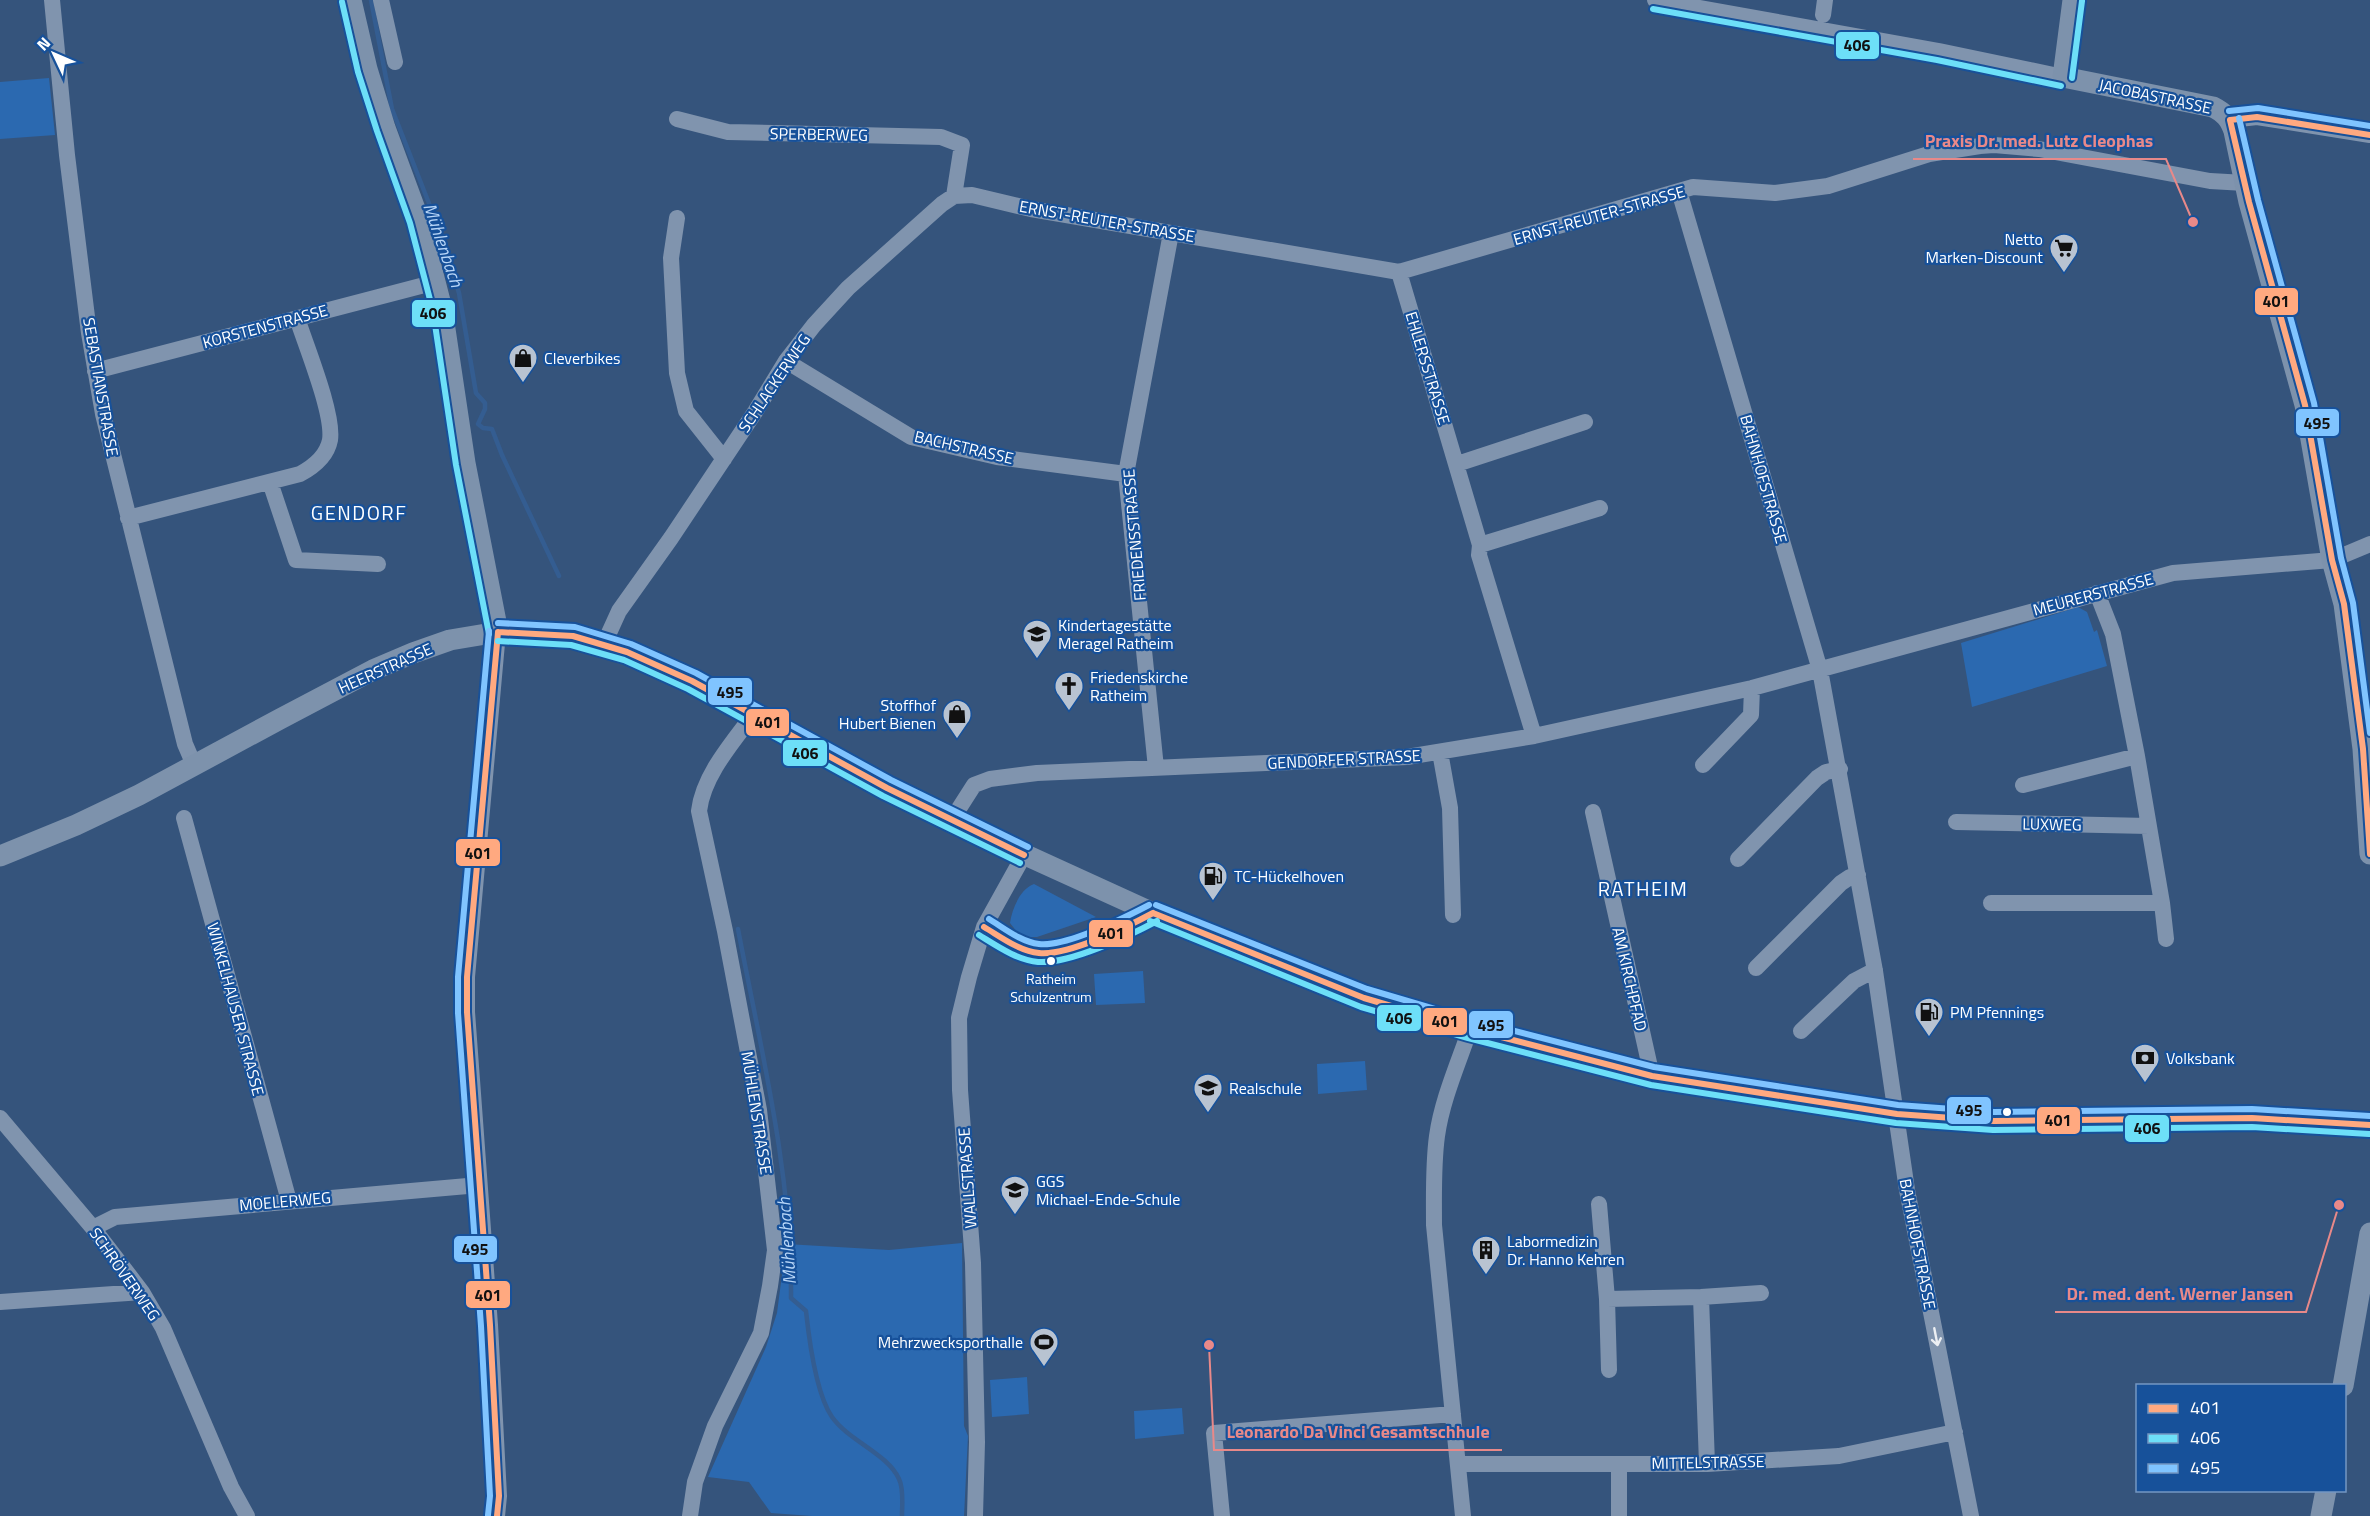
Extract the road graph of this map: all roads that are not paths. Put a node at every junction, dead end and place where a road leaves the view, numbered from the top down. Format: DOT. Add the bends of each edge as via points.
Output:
graph roads {
  1 [pos="52,0"];
  2 [pos="351,0"];
  3 [pos="381,0"];
  4 [pos="1654,0"];
  5 [pos="2073,0"];
  6 [pos="394,62"];
  7 [pos="2063,77"];
  8 [pos="677,119"];
  9 [pos="2230,120"];
  10 [pos="2370,135"];
  11 [pos="2245,183"];
  12 [pos="1679,191"];
  13 [pos="954,196"];
  14 [pos="677,218"];
  15 [pos="1171,233"];
  16 [pos="1399,272"];
  17 [pos="436,282"];
  18 [pos="297,318"];
  19 [pos="786,361"];
  20 [pos="95,371"];
  21 [pos="1585,422"];
  22 [pos="724,459"];
  23 [pos="1457,464"];
  24 [pos="1126,474"];
  25 [pos="270,482"];
  26 [pos="1600,508"];
  27 [pos="128,519"];
  28 [pos="2370,544"];
  29 [pos="1480,545"];
  30 [pos="2332,560"];
  31 [pos="378,564"];
  32 [pos="2097,593"];
  33 [pos="498,632"];
  34 [pos="604,644"];
  35 [pos="1820,670"];
  36 [pos="1752,688"];
  37 [pos="753,715"];
  38 [pos="1534,736"];
  39 [pos="1440,752"];
  40 [pos="2137,756"];
  41 [pos="194,765"];
  42 [pos="1703,765"];
  43 [pos="1156,768"];
  44 [pos="1840,769"];
  45 [pos="2023,785"];
  46 [pos="1593,812"];
  47 [pos="184,818"];
  48 [pos="951,821"];
  49 [pos="1956,822"];
  50 [pos="2149,826"];
  51 [pos="2370,854"];
  52 [pos="1024,855"];
  53 [pos="0,856"];
  54 [pos="1738,859"];
  55 [pos="1858,875"];
  56 [pos="1990,903"];
  57 [pos="2162,903"];
  58 [pos="1454,915"];
  59 [pos="2166,939"];
  60 [pos="1756,968"];
  61 [pos="1875,970"];
  62 [pos="1470,1029"];
  63 [pos="1801,1031"];
  64 [pos="1652,1076"];
  65 [pos="1897,1114"];
  66 [pos="0,1118"];
  67 [pos="2370,1125"];
  68 [pos="479,1185"];
  69 [pos="289,1201"];
  70 [pos="1599,1204"];
  71 [pos="93,1228"];
  72 [pos="2370,1233"];
  73 [pos="142,1292"];
  74 [pos="1761,1293"];
  75 [pos="1701,1297"];
  76 [pos="1607,1299"];
  77 [pos="0,1302"];
  78 [pos="1609,1370"];
  79 [pos="2343,1384"];
  80 [pos="1453,1414"];
  81 [pos="1955,1432"];
  82 [pos="1458,1464"];
  83 [pos="1619,1464"];
  84 [pos="1707,1464"];
  85 [pos="2326,1492"];
  86 [pos="247,1516"];
  87 [pos="497,1516"];
  88 [pos="690,1516"];
  89 [pos="975,1516"];
  90 [pos="1222,1516"];
  91 [pos="1463,1516"];
  92 [pos="1619,1516"];
  93 [pos="1971,1516"];
  94 [pos="2321,1516"];
  1 -- 20 [label="street, SEBASTIANSTRASSE"];
  2 -- 17 [label="main road" via="370,79 419,220"];
  3 -- 6 [label="street"];
  4 -- 7 [label="street, JACOBASTRASSE"];
  5 -- 7 [label="main road"];
  7 -- 9 [label="main road, JACOBASTRASSE" via="2214,107"];
  8 -- 13 [label="street, SPERBERWEG" via="728,132 941,137 962,145"];
  9 -- 10 [label="street, JACOBASTRASSE" via="2257,117"];
  9 -- 11 [label="main road"];
  11 -- 12 [label="street, ERNST-REUTER-STRASSE" via="2210,182 1994,144 1929,154 1828,186 1775,193 1693,188"];
  11 -- 30 [label="main road" via="2305,405"];
  12 -- 16 [label="street, ERNST-REUTER-STRASSE"];
  12 -- 35 [label="street, BAHNHOFSTRASSE"];
  13 -- 15 [label="street, ERNST-REUTER-STRASSE" via="972,195"];
  13 -- 19 [label="street, SCHLACKERWEG" via="848,288"];
  14 -- 22 [label="street" via="671,258 677,373 686,411"];
  15 -- 16 [label="street, ERNST-REUTER-STRASSE"];
  15 -- 24 [label="street, FRIEDENSSTRASSE"];
  16 -- 23 [label="street, EHLERSSTRASSE"];
  17 -- 18 [label="street, KORSTENSTRASSE"];
  17 -- 33 [label="main road" via="465,464"];
  18 -- 20 [label="street, KORSTENSTRASSE"];
  18 -- 25 [label="street" via="331,422 330,443 314,467"];
  19 -- 22 [label="street, SCHLACKERWEG"];
  19 -- 24 [label="street, BACHSTRASSE" via="911,437 998,457"];
  20 -- 27 [label="street, SEBASTIANSTRASSE"];
  21 -- 23 [label="street"];
  22 -- 34 [label="street, SCHLACKERWEG" via="619,611"];
  23 -- 29 [label="street, EHLERSSTRASSE"];
  24 -- 43 [label="street, FRIEDENSSTRASSE"];
  25 -- 27 [label="street"];
  25 -- 31 [label="street" via="296,560"];
  26 -- 29 [label="street"];
  27 -- 41 [label="street, SEBASTIANSTRASSE" via="185,744"];
  28 -- 30 [label="street, MEURERSTRASSE"];
  29 -- 38 [label="street, EHLERSSTRASSE" via="1479,555"];
  30 -- 32 [label="street, MEURERSTRASSE" via="2174,573"];
  30 -- 51 [label="main road" via="2344,604 2361,738"];
  32 -- 35 [label="street, MEURERSTRASSE"];
  32 -- 40 [label="street" via="2113,634"];
  33 -- 34 [label="main road, HEERSTRASSE" via="573,636"];
  33 -- 41 [label="main road, HEERSTRASSE" via="450,640 373,670"];
  33 -- 68 [label="street" via="467,976"];
  34 -- 37 [label="main road, HEERSTRASSE" via="692,681"];
  35 -- 36 [label="street, GENDORFER STRASSE"];
  35 -- 44 [label="street, BAHNHOFSTRASSE"];
  36 -- 38 [label="street, GENDORFER STRASSE"];
  36 -- 42 [label="street" via="1751,716"];
  37 -- 48 [label="main road, HEERSTRASSE"];
  37 -- 88 [label="street, MÜHLENSTRASSE" via="717,767 701,796 699,811 759,1110 775,1250 761,1333 715,1426 695,1482"];
  38 -- 39 [label="street, GENDORFER STRASSE"];
  39 -- 43 [label="street, GENDORFER STRASSE" via="1407,757"];
  39 -- 58 [label="street" via="1450,808"];
  40 -- 45 [label="street"];
  40 -- 50 [label="street"];
  41 -- 53 [label="main road, HEERSTRASSE" via="76,825"];
  43 -- 48 [label="street, GENDORFER STRASSE" via="990,778 974,785"];
  44 -- 54 [label="street" via="1817,778"];
  44 -- 55 [label="street, BAHNHOFSTRASSE"];
  46 -- 64 [label="street, AM KIRCHPFAD"];
  47 -- 69 [label="street, WINKELHAUSER STRASSE"];
  48 -- 52 [label="main road, HEERSTRASSE"];
  49 -- 50 [label="street, LUXWEG"];
  50 -- 57 [label="street"];
  52 -- 62 [label="main road, HEERSTRASSE" via="1153,913 1364,998"];
  52 -- 89 [label="street, WALLSTRASSE" via="984,927 959,1018 960,1090 973,1263"];
  55 -- 60 [label="street" via="1841,883"];
  55 -- 61 [label="street, BAHNHOFSTRASSE"];
  56 -- 57 [label="street"];
  57 -- 59 [label="street"];
  61 -- 63 [label="street" via="1854,981"];
  61 -- 65 [label="street, BAHNHOFSTRASSE"];
  62 -- 64 [label="main road, HEERSTRASSE"];
  62 -- 80 [label="street" via="1437,1135 1434,1184 1434,1225"];
  64 -- 65 [label="main road, HEERSTRASSE"];
  65 -- 67 [label="main road, HEERSTRASSE" via="1994,1121 2252,1118"];
  65 -- 81 [label="street, BAHNHOFSTRASSE, one-way" via="1906,1190"];
  66 -- 71 [label="street, SCHRÖVERWEG"];
  68 -- 69 [label="street, MOELERWEG"];
  68 -- 87 [label="street" via="490,1325"];
  69 -- 71 [label="street, MOELERWEG" via="116,1216"];
  70 -- 76 [label="street"];
  71 -- 73 [label="street, SCHRÖVERWEG"];
  72 -- 79 [label="main road"];
  73 -- 77 [label="street"];
  73 -- 86 [label="street, SCHRÖVERWEG" via="163,1328"];
  74 -- 75 [label="street"];
  75 -- 76 [label="street"];
  75 -- 84 [label="street"];
  76 -- 78 [label="street"];
  80 -- 82 [label="street"];
  80 -- 90 [label="street" via="1214,1432"];
  81 -- 84 [label="street, MITTELSTRASSE" via="1839,1456"];
  81 -- 93 [label="street, BAHNHOFSTRASSE"];
  82 -- 83 [label="street, MITTELSTRASSE"];
  82 -- 91 [label="street"];
  83 -- 84 [label="street, MITTELSTRASSE"];
  83 -- 92 [label="street"];
  85 -- 94 [label="main road"];
}
